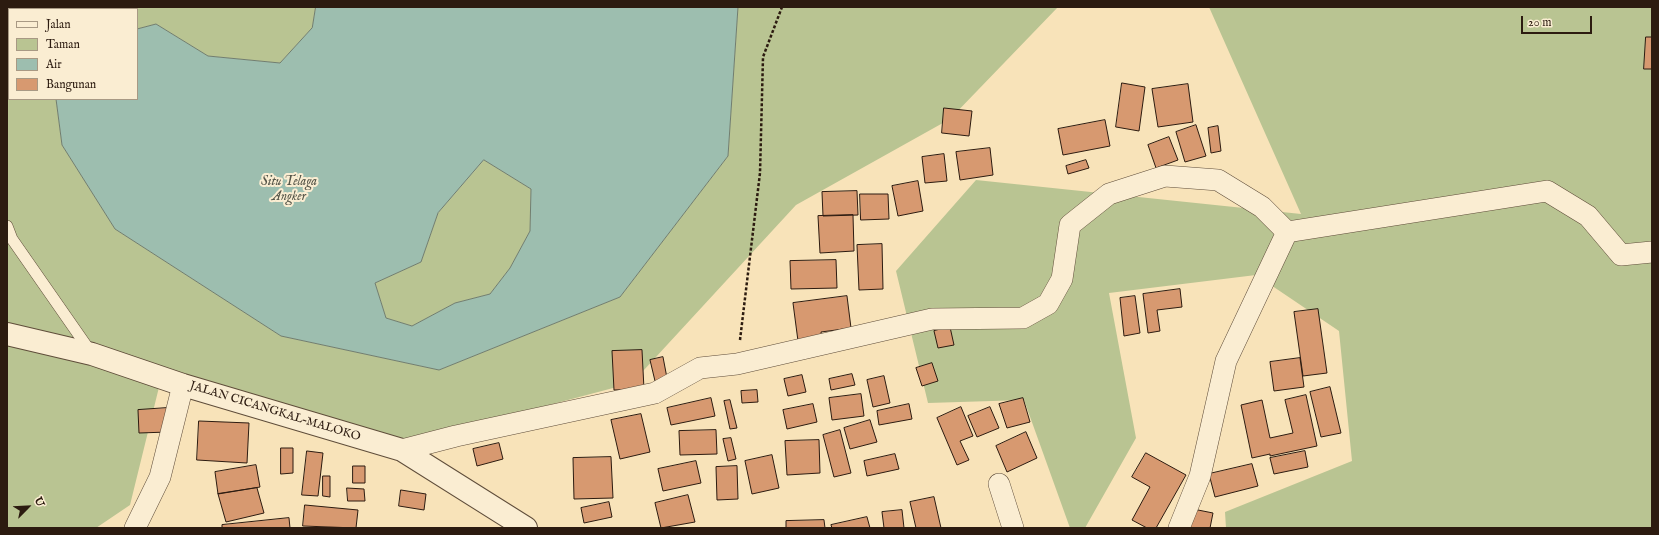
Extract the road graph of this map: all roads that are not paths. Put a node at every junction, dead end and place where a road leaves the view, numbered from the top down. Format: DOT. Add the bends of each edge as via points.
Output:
graph roads {
  1 [pos="7,226"];
  2 [pos="1287,232"];
  3 [pos="1652,252"];
  4 [pos="7,334"];
  5 [pos="92,354"];
  6 [pos="183,384"];
  7 [pos="402,450"];
  8 [pos="999,484"];
  9 [pos="135,528"];
  10 [pos="526,528"];
  11 [pos="1013,528"];
  12 [pos="1179,528"];
  1 -- 5 [label="lane" via="12,239"];
  2 -- 3 [label="street" via="1546,191 1588,216 1621,255"];
  2 -- 7 [label="street" via="1262,207 1218,180 1165,176 1109,194 1070,225 1062,279 1048,304 1022,318 932,319 737,364 700,368 655,392"];
  2 -- 12 [label="street" via="1226,362 1200,476"];
  4 -- 5 [label="street, JALAN CICANGKAL–MALOKO"];
  5 -- 6 [label="street, JALAN CICANGKAL–MALOKO"];
  6 -- 7 [label="street, JALAN CICANGKAL–MALOKO"];
  6 -- 9 [label="street" via="160,477"];
  7 -- 10 [label="street, JALAN CICANGKAL–MALOKO"];
  8 -- 11 [label="street"];
}
